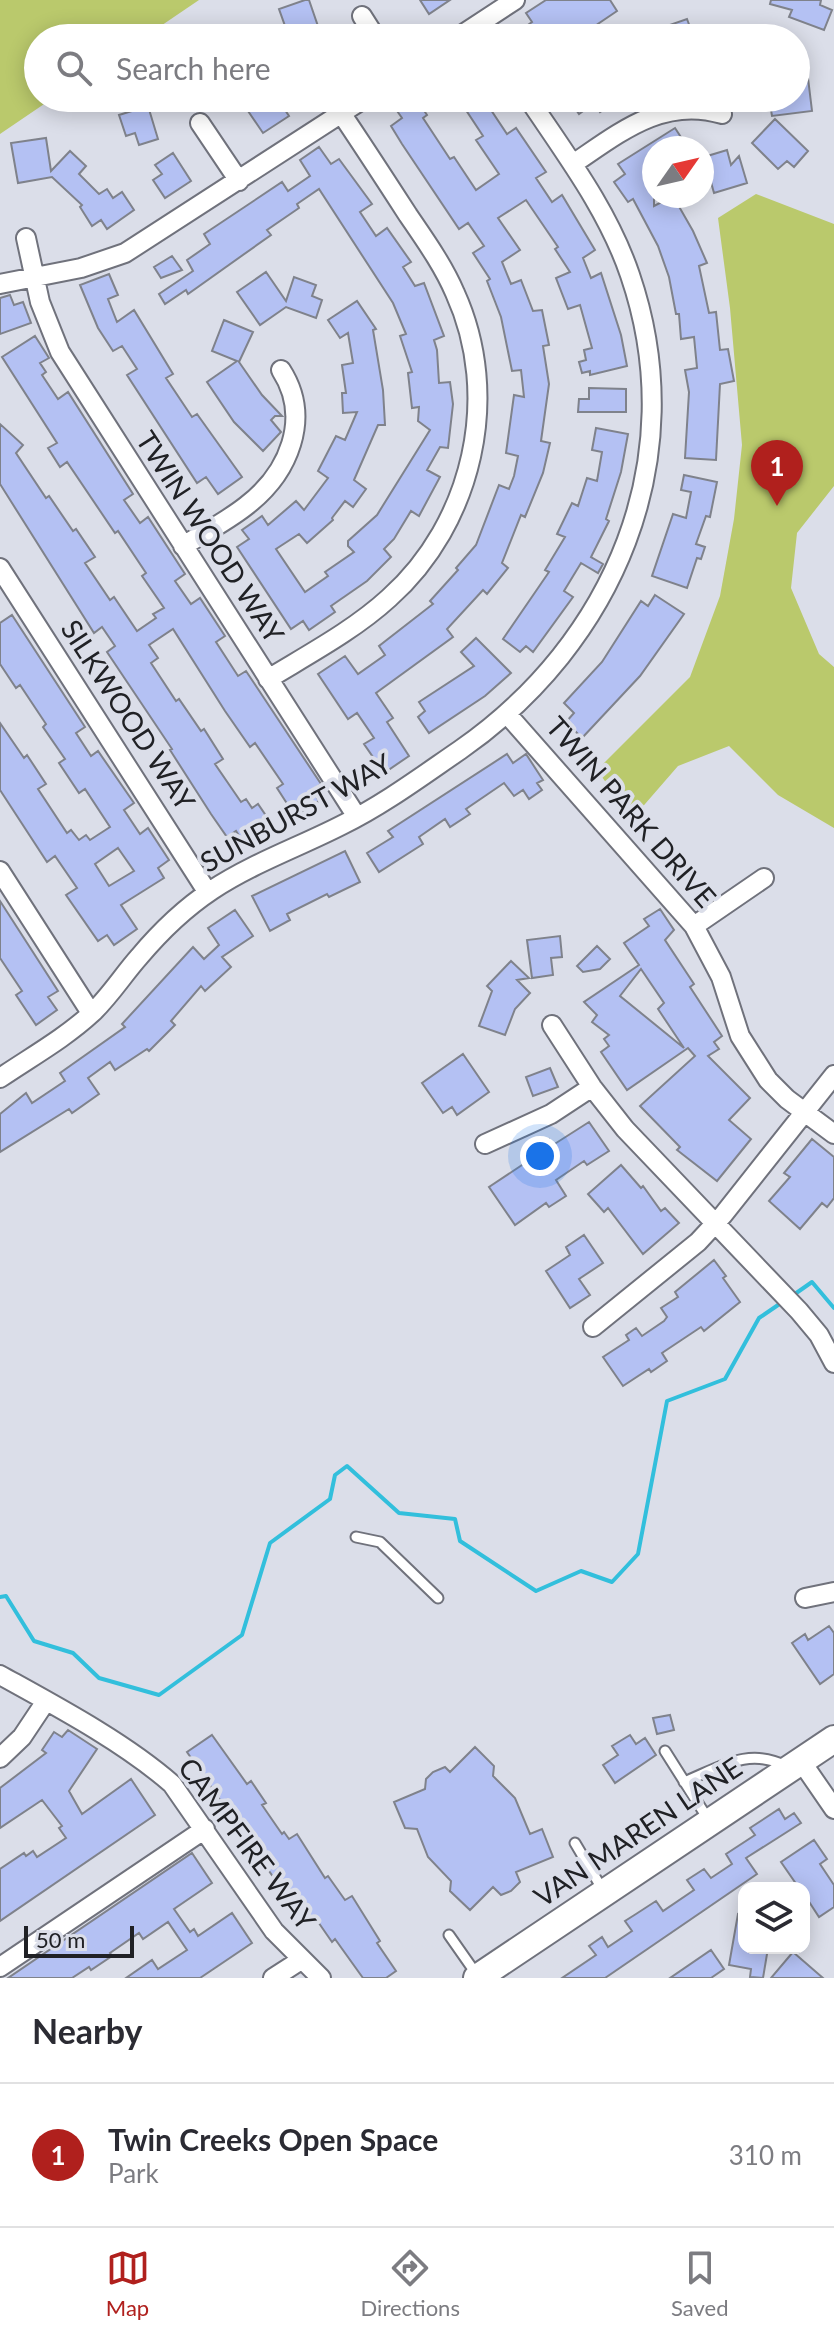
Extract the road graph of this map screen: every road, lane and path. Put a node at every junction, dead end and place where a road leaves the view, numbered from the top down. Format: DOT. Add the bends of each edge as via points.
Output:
graph roads {
  1 [pos="515,0"];
  2 [pos="362,16"];
  3 [pos="367,24"];
  4 [pos="489,24"];
  5 [pos="538,112"];
  6 [pos="664,112"];
  7 [pos="712,112"];
  8 [pos="341,113"];
  9 [pos="722,114"];
  10 [pos="200,123"];
  11 [pos="573,164"];
  12 [pos="239,181"];
  13 [pos="26,238"];
  14 [pos="35,278"];
  15 [pos="0,284"];
  16 [pos="281,370"];
  17 [pos="183,546"];
  18 [pos="0,568"];
  19 [pos="268,679"];
  20 [pos="507,714"];
  21 [pos="357,817"];
  22 [pos="0,871"];
  23 [pos="764,878"];
  24 [pos="208,893"];
  25 [pos="694,926"];
  26 [pos="91,1013"];
  27 [pos="552,1025"];
  28 [pos="834,1075"];
  29 [pos="0,1078"];
  30 [pos="592,1087"];
  31 [pos="804,1112"];
  32 [pos="834,1134"];
  33 [pos="485,1144"];
  34 [pos="715,1224"];
  35 [pos="593,1327"];
  36 [pos="834,1363"];
  37 [pos="356,1537"];
  38 [pos="834,1592"];
  39 [pos="438,1598"];
  40 [pos="805,1598"];
  41 [pos="0,1675"];
  42 [pos="46,1701"];
  43 [pos="834,1739"];
  44 [pos="665,1751"];
  45 [pos="0,1758"];
  46 [pos="796,1765"];
  47 [pos="684,1782"];
  48 [pos="834,1809"];
  49 [pos="710,1822"];
  50 [pos="205,1829"];
  51 [pos="575,1843"];
  52 [pos="605,1893"];
  53 [pos="449,1935"];
  54 [pos="301,1960"];
  55 [pos="0,1967"];
  56 [pos="478,1977"];
  57 [pos="273,1978"];
  58 [pos="321,1978"];
  1 -- 4 [label="street"];
  2 -- 3 [label="street"];
  5 -- 11 [label="street, SUNBURST WAY"];
  6 -- 11 [label="street" via="621,131"];
  7 -- 9 [label="street"];
  8 -- 12 [label="street"];
  8 -- 19 [label="street" via="456,293 475,360 476,429 454,510 409,579 367,616"];
  10 -- 12 [label="street"];
  11 -- 20 [label="street, SUNBURST WAY" via="615,236 638,302 651,378 649,449 631,531 609,583 564,655"];
  12 -- 14 [label="street" via="125,253"];
  13 -- 14 [label="street, TWIN WOOD WAY"];
  14 -- 15 [label="street"];
  14 -- 17 [label="street, TWIN WOOD WAY" via="60,352"];
  16 -- 17 [label="street" via="296,409 293,441 284,461 247,506"];
  17 -- 19 [label="street, TWIN WOOD WAY"];
  18 -- 24 [label="street, SILKWOOD WAY"];
  19 -- 21 [label="street, TWIN WOOD WAY"];
  20 -- 21 [label="street, SUNBURST WAY"];
  20 -- 25 [label="street, TWIN PARK DRIVE"];
  21 -- 24 [label="street, SUNBURST WAY"];
  22 -- 26 [label="street"];
  23 -- 25 [label="street"];
  24 -- 26 [label="street, SUNBURST WAY" via="163,930"];
  25 -- 31 [label="street, TWIN PARK DRIVE" via="752,1059"];
  26 -- 29 [label="street, SUNBURST WAY"];
  27 -- 30 [label="street"];
  28 -- 31 [label="street"];
  30 -- 33 [label="street" via="551,1114"];
  30 -- 34 [label="street"];
  31 -- 32 [label="street, TWIN PARK DRIVE"];
  31 -- 34 [label="street"];
  34 -- 35 [label="street"];
  34 -- 36 [label="street" via="799,1311"];
  37 -- 39 [label="lane" via="380,1542"];
  38 -- 40 [label="street"];
  41 -- 42 [label="street, CAMPFIRE WAY"];
  42 -- 45 [label="street" via="33,1724"];
  42 -- 50 [label="street, CAMPFIRE WAY" via="154,1768"];
  43 -- 46 [label="main road, VAN MAREN LANE"];
  44 -- 47 [label="lane"];
  46 -- 47 [label="lane" via="747,1757"];
  46 -- 48 [label="street"];
  46 -- 49 [label="main road, VAN MAREN LANE"];
  47 -- 49 [label="lane"];
  49 -- 52 [label="main road, VAN MAREN LANE"];
  50 -- 54 [label="street, CAMPFIRE WAY" via="274,1931"];
  50 -- 55 [label="street"];
  51 -- 52 [label="lane"];
  52 -- 56 [label="main road, VAN MAREN LANE"];
  53 -- 56 [label="lane"];
  54 -- 57 [label="street"];
  54 -- 58 [label="street, CAMPFIRE WAY"];
}
